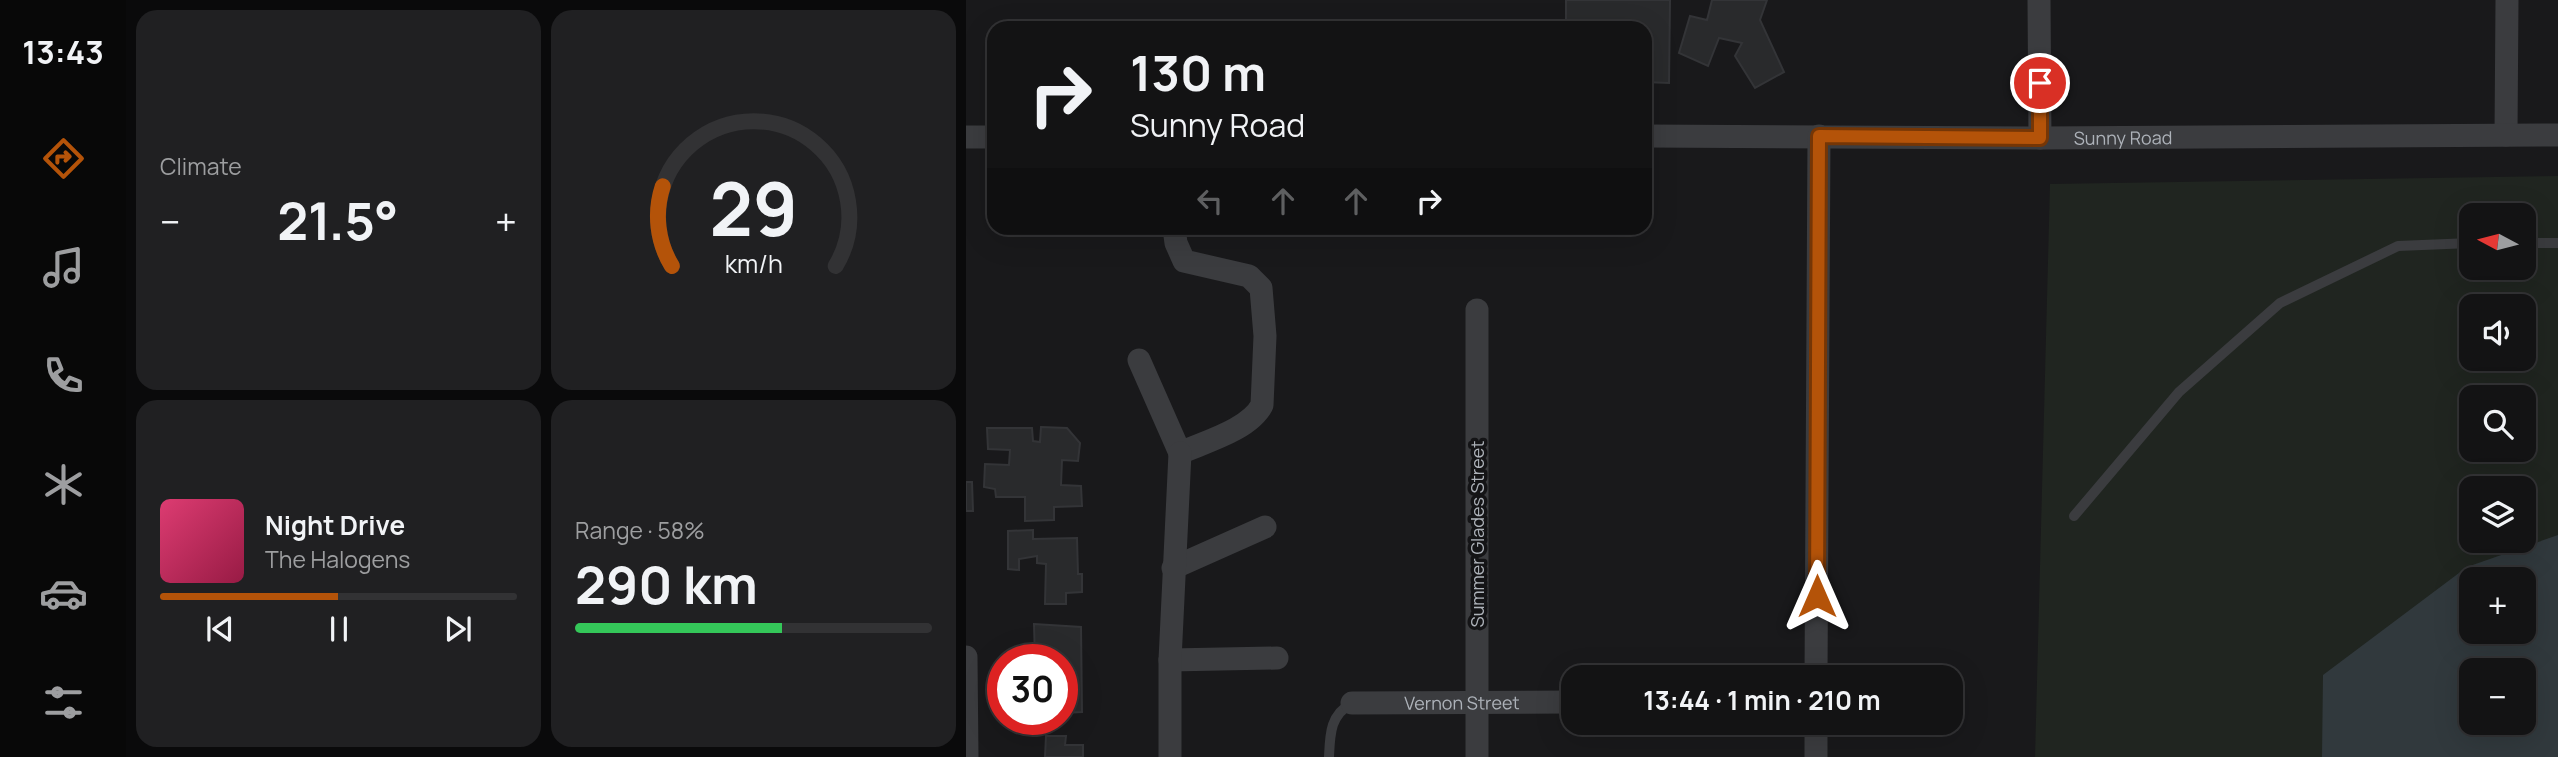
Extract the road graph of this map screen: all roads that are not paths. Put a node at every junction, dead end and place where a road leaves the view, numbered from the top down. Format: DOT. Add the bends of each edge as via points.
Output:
graph roads {
  1 [pos="2039,0"];
  2 [pos="2507,0"];
  3 [pos="2506,135"];
  4 [pos="2558,135"];
  5 [pos="1652,136"];
  6 [pos="1819,136"];
  7 [pos="966,137"];
  8 [pos="987,137"];
  9 [pos="2040,138"];
  10 [pos="1175,235"];
  11 [pos="1189,235"];
  12 [pos="2459,243"];
  13 [pos="2536,243"];
  14 [pos="2558,243"];
  15 [pos="1184,261"];
  16 [pos="1477,310"];
  17 [pos="1139,360"];
  18 [pos="1180,453"];
  19 [pos="2074,516"];
  20 [pos="1265,527"];
  21 [pos="1173,568"];
  22 [pos="966,657"];
  23 [pos="1277,658"];
  24 [pos="1170,660"];
  25 [pos="1816,665"];
  26 [pos="1561,702"];
  27 [pos="1352,703"];
  28 [pos="1476,703"];
  29 [pos="1816,735"];
  30 [pos="967,757"];
  31 [pos="1170,757"];
  32 [pos="1329,757"];
  33 [pos="1477,757"];
  34 [pos="1816,757"];
  1 -- 9 [label="street"];
  2 -- 3 [label="street"];
  3 -- 4 [label="street, Sunny Road"];
  3 -- 9 [label="street, Sunny Road"];
  5 -- 6 [label="street, Sunny Road"];
  6 -- 9 [label="street, Sunny Road"];
  6 -- 25 [label="street"];
  7 -- 8 [label="street"];
  10 -- 15 [label="street"];
  11 -- 15 [label="street"];
  12 -- 19 [label="lane" via="2398,246 2280,303 2179,392"];
  13 -- 14 [label="lane"];
  15 -- 18 [label="street" via="1250,276 1261,288 1264,398 1257,414 1239,426"];
  16 -- 28 [label="street, Summer Glades Street"];
  17 -- 18 [label="street"];
  18 -- 21 [label="street"];
  20 -- 21 [label="street"];
  21 -- 24 [label="street"];
  22 -- 30 [label="street"];
  23 -- 24 [label="street"];
  24 -- 31 [label="street"];
  26 -- 28 [label="street, Vernon Street"];
  27 -- 28 [label="street, Vernon Street"];
  27 -- 32 [label="lane" via="1332,724"];
  28 -- 33 [label="street, Summer Glades Street"];
  29 -- 34 [label="street"];
}
